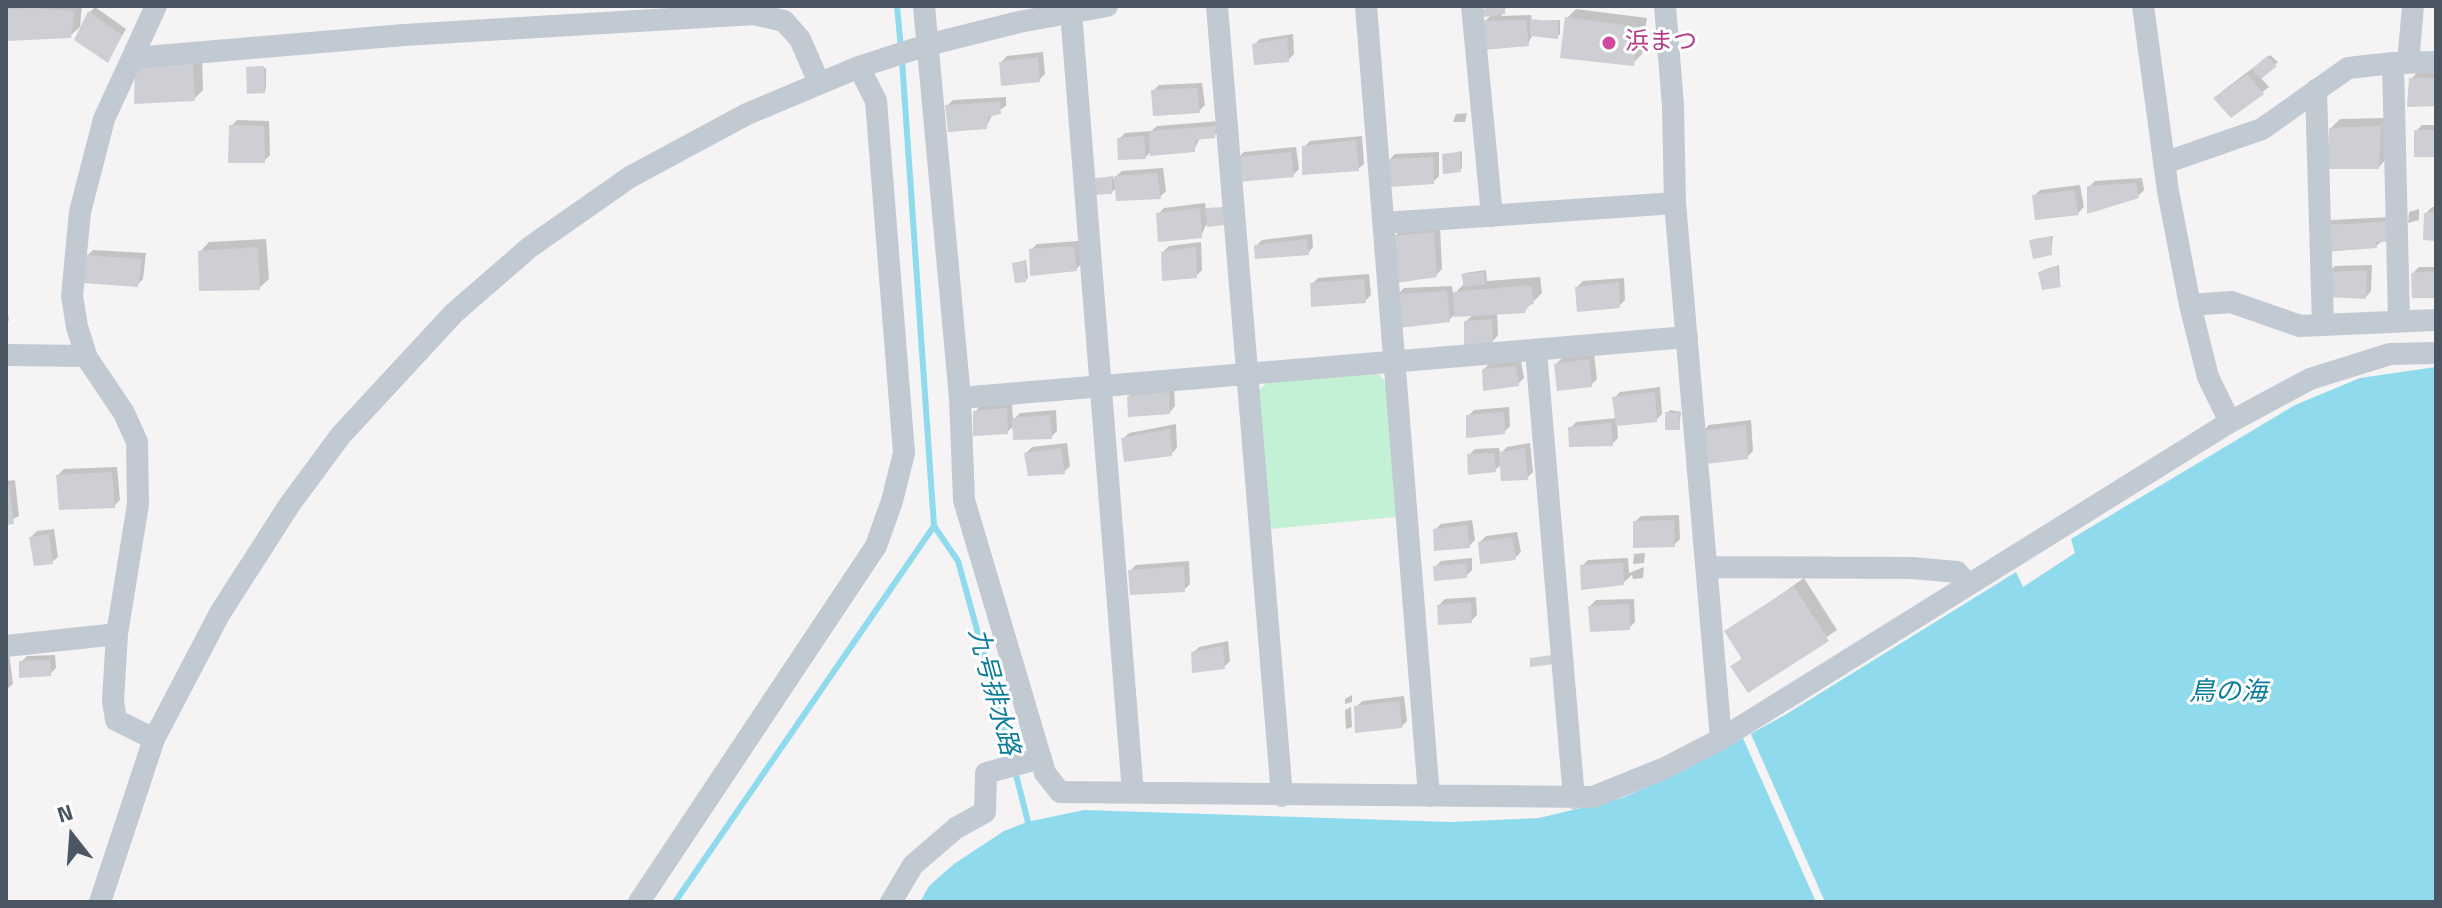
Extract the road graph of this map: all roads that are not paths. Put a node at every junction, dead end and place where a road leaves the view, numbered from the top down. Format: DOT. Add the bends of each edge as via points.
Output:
graph roads {
  1 [pos="156,6"];
  2 [pos="924,6"];
  3 [pos="1104,6"];
  4 [pos="1217,6"];
  5 [pos="1366,6"];
  6 [pos="1472,6"];
  7 [pos="1665,6"];
  8 [pos="2143,6"];
  9 [pos="2413,6"];
  10 [pos="1071,12"];
  11 [pos="920,47"];
  12 [pos="134,58"];
  13 [pos="2436,62"];
  14 [pos="868,63"];
  15 [pos="2400,63"];
  16 [pos="819,83"];
  17 [pos="2316,90"];
  18 [pos="2164,163"];
  19 [pos="1675,203"];
  20 [pos="1492,216"];
  21 [pos="1384,223"];
  22 [pos="2190,305"];
  23 [pos="2436,320"];
  24 [pos="2399,321"];
  25 [pos="2323,325"];
  26 [pos="1687,337"];
  27 [pos="1536,351"];
  28 [pos="2436,353"];
  29 [pos="6,355"];
  30 [pos="86,356"];
  31 [pos="1395,362"];
  32 [pos="1246,374"];
  33 [pos="1098,384"];
  34 [pos="960,398"];
  35 [pos="2230,422"];
  36 [pos="1706,567"];
  37 [pos="1967,584"];
  38 [pos="117,634"];
  39 [pos="6,646"];
  40 [pos="154,739"];
  41 [pos="1721,739"];
  42 [pos="1035,759"];
  43 [pos="1133,793"];
  44 [pos="1282,796"];
  45 [pos="1429,796"];
  46 [pos="1574,798"];
  47 [pos="100,902"];
  48 [pos="639,902"];
  49 [pos="891,902"];
  1 -- 12 [label="street"];
  2 -- 11 [label="street"];
  3 -- 10 [label="street"];
  4 -- 32 [label="street"];
  5 -- 21 [label="street"];
  6 -- 20 [label="street"];
  7 -- 19 [label="street"];
  8 -- 18 [label="street"];
  9 -- 15 [label="street"];
  10 -- 11 [label="street"];
  10 -- 33 [label="street"];
  11 -- 14 [label="street"];
  11 -- 34 [label="street"];
  12 -- 16 [label="street" via="754,14 784,21 800,39"];
  12 -- 30 [label="street" via="104,119 80,212 72,296"];
  13 -- 15 [label="street"];
  14 -- 16 [label="street"];
  14 -- 48 [label="street" via="876,101 904,453 892,501 876,546"];
  15 -- 17 [label="street" via="2348,68"];
  15 -- 24 [label="street"];
  16 -- 40 [label="street" via="747,114 630,177 530,247 454,313 341,435 290,504 220,613"];
  17 -- 18 [label="street" via="2262,129"];
  17 -- 25 [label="street"];
  18 -- 22 [label="street"];
  19 -- 20 [label="street"];
  19 -- 26 [label="street"];
  20 -- 21 [label="street"];
  21 -- 31 [label="street"];
  22 -- 25 [label="street" via="2231,302 2300,326"];
  22 -- 35 [label="street" via="2208,377"];
  23 -- 24 [label="street"];
  24 -- 25 [label="street"];
  26 -- 27 [label="street"];
  26 -- 36 [label="street"];
  27 -- 31 [label="street"];
  27 -- 46 [label="street"];
  28 -- 35 [label="street" via="2390,354 2338,367"];
  29 -- 30 [label="street"];
  30 -- 38 [label="street" via="137,442 138,504"];
  31 -- 32 [label="street"];
  31 -- 45 [label="street"];
  32 -- 33 [label="street"];
  32 -- 44 [label="street"];
  33 -- 34 [label="street"];
  33 -- 43 [label="street"];
  34 -- 42 [label="street" via="964,500"];
  35 -- 37 [label="street"];
  36 -- 37 [label="street" via="1927,569 1957,572"];
  36 -- 41 [label="street"];
  37 -- 41 [label="street"];
  38 -- 39 [label="street"];
  38 -- 40 [label="street" via="116,720"];
  40 -- 47 [label="street"];
  41 -- 46 [label="street" via="1651,774 1593,797"];
  42 -- 43 [label="street" via="1060,792"];
  42 -- 49 [label="street" via="986,773 985,812 956,828 913,865"];
  43 -- 44 [label="street"];
  44 -- 45 [label="street"];
  45 -- 46 [label="street"];
}
